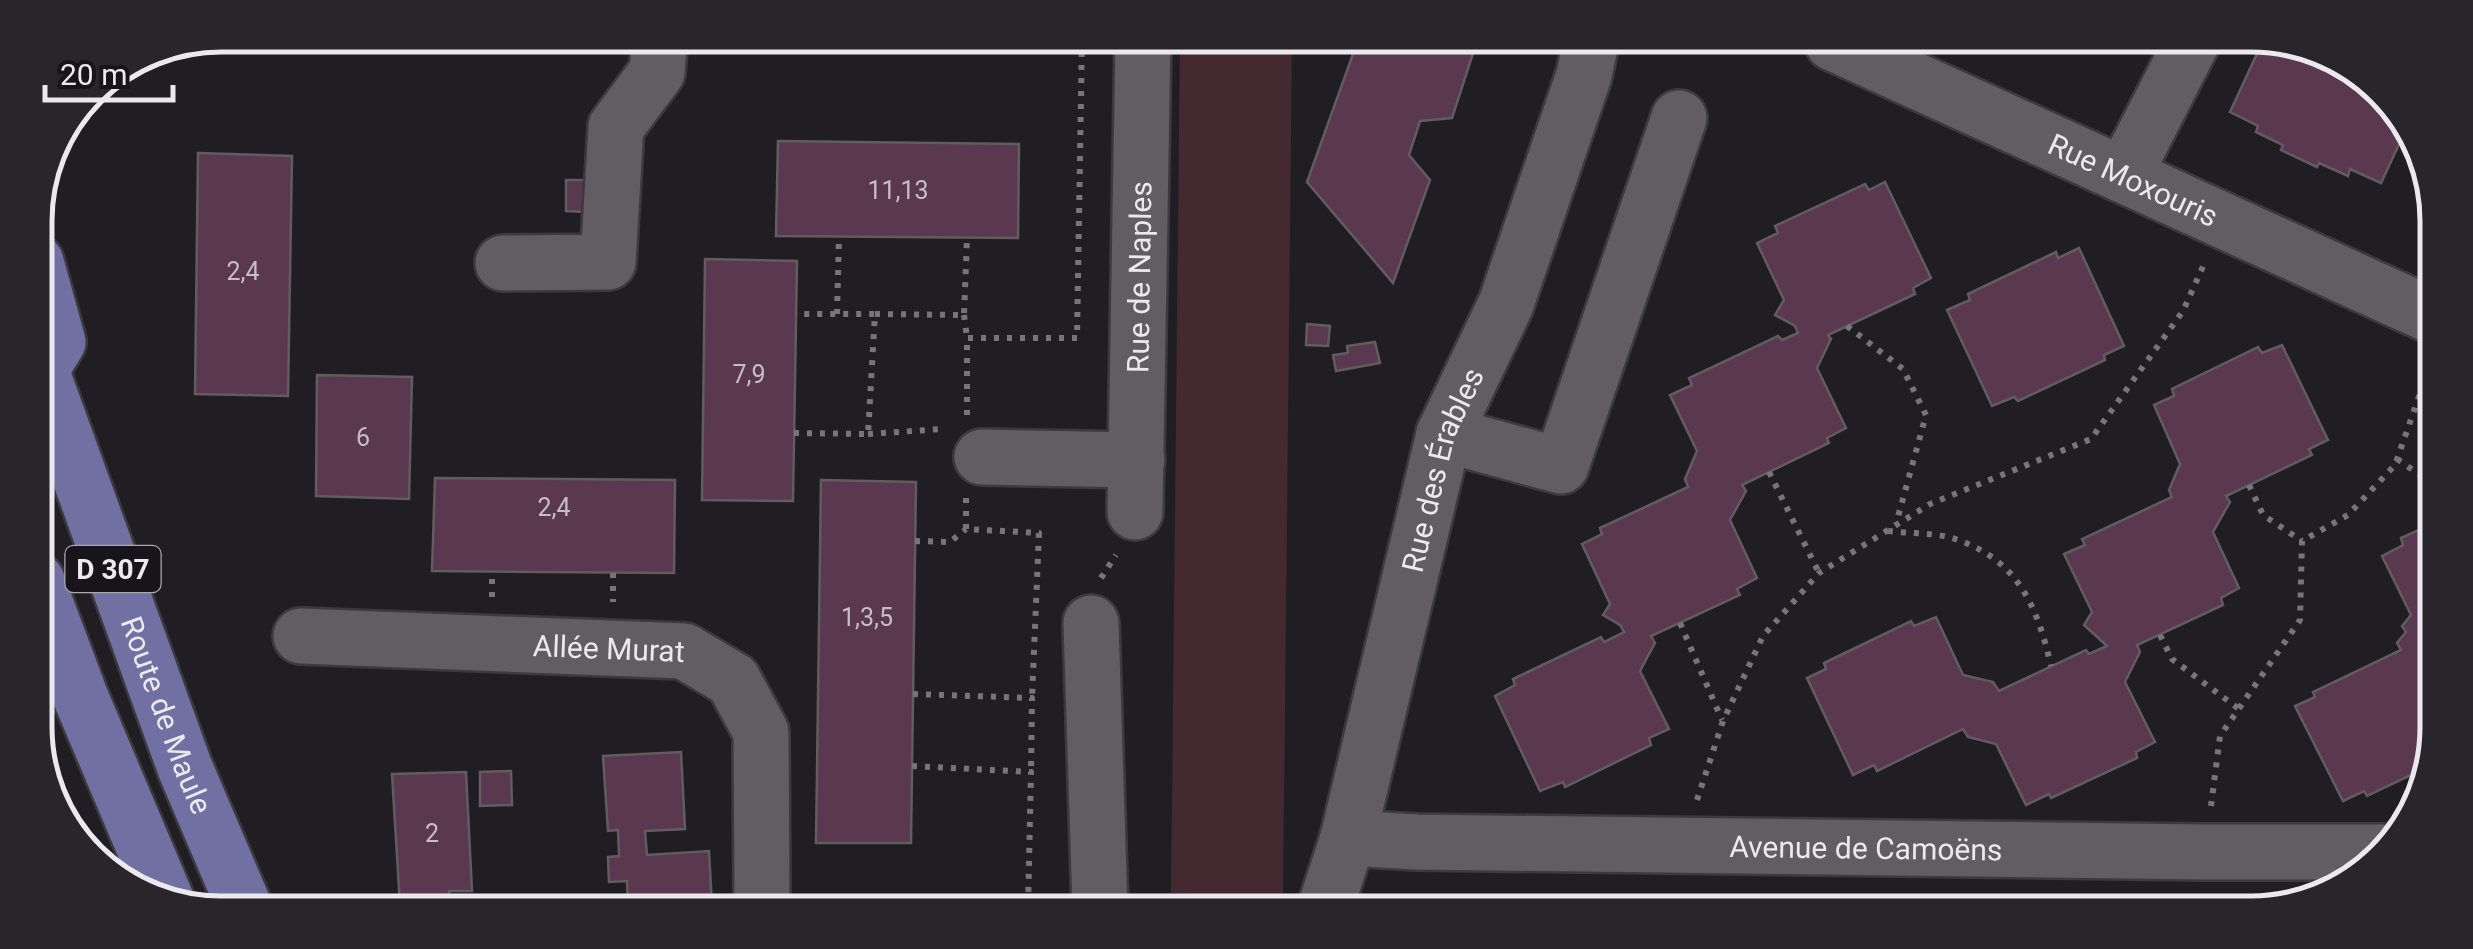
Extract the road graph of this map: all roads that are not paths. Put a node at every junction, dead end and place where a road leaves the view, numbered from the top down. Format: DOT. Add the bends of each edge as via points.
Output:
graph roads {
  1 [pos="659,52"];
  2 [pos="1143,52"];
  3 [pos="1589,52"];
  4 [pos="1853,52"];
  5 [pos="2187,52"];
  6 [pos="1679,118"];
  7 [pos="2124,175"];
  8 [pos="503,263"];
  9 [pos="2420,310"];
  10 [pos="53,323"];
  11 [pos="53,348"];
  12 [pos="53,401"];
  13 [pos="1444,434"];
  14 [pos="965,452"];
  15 [pos="52,620"];
  16 [pos="1091,623"];
  17 [pos="301,636"];
  18 [pos="186,768"];
  19 [pos="1348,838"];
  20 [pos="2365,852"];
  21 [pos="160,885"];
  22 [pos="240,896"];
  23 [pos="269,896"];
  24 [pos="762,896"];
  25 [pos="1100,896"];
  26 [pos="1329,896"];
  1 -- 8 [label="street" via="658,72 616,127 608,262"];
  2 -- 14 [label="street, Rue de Naples" via="1136,486"];
  3 -- 13 [label="street, Rue des Érables" via="1506,304"];
  4 -- 7 [label="street, Rue Moxouris"];
  5 -- 7 [label="street"];
  6 -- 13 [label="street" via="1561,466"];
  7 -- 9 [label="street, Rue Moxouris"];
  10 -- 11 [label="main road" via="58,342"];
  12 -- 18 [label="main road, Route de Maule / D 307"];
  13 -- 19 [label="street, Rue des Érables"];
  15 -- 21 [label="main road, D 307"];
  16 -- 25 [label="street"];
  17 -- 24 [label="street, Allée Murat" via="684,651 733,680 761,732"];
  18 -- 22 [label="main road, Route de Maule / D 307"];
  18 -- 23 [label="main road"];
  19 -- 20 [label="street, Avenue de Camoëns"];
  19 -- 26 [label="street, Rue des Érables"];
}
